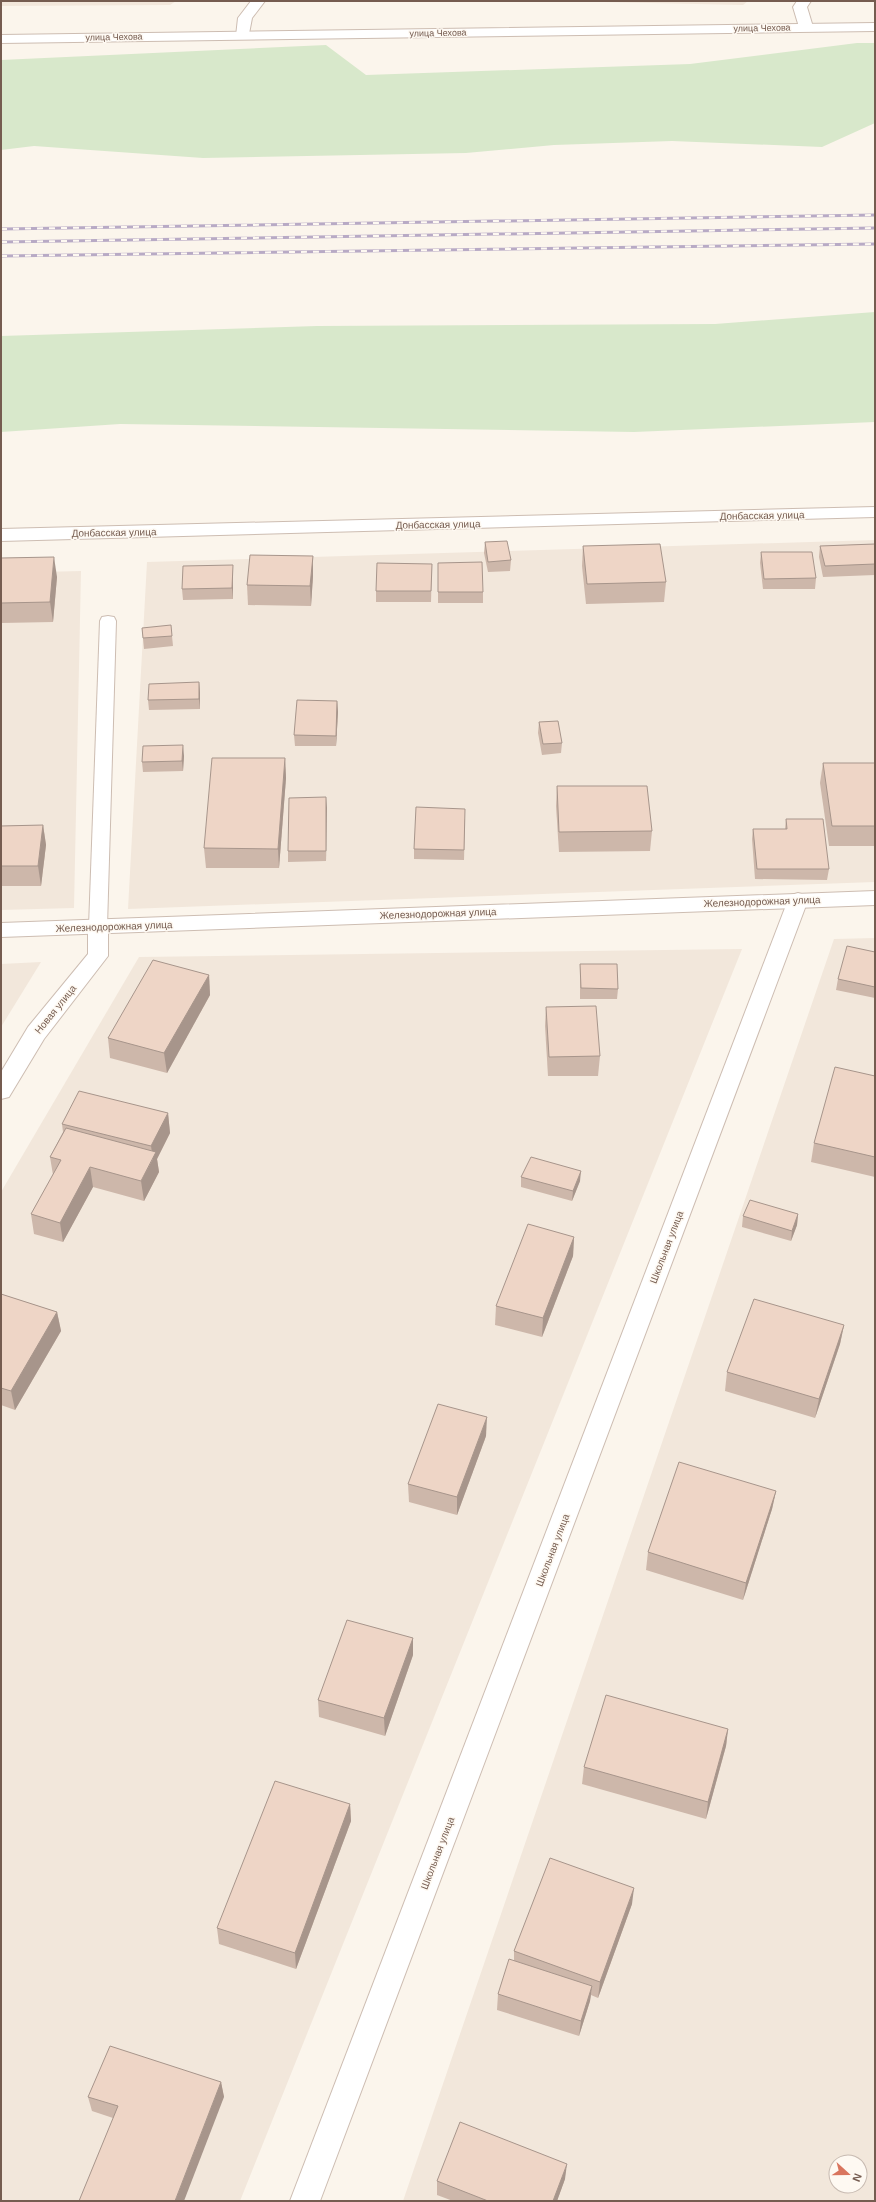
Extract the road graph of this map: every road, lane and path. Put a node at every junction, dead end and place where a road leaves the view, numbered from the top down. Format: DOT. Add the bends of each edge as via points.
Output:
graph roads {
  1 [pos="258,1"];
  2 [pos="804,1"];
  3 [pos="875,26"];
  4 [pos="806,28"];
  5 [pos="243,36"];
  6 [pos="1,39"];
  7 [pos="875,512"];
  8 [pos="1,535"];
  9 [pos="108,621"];
  10 [pos="875,898"];
  11 [pos="798,900"];
  12 [pos="98,926"];
  13 [pos="1,930"];
  14 [pos="1,1091"];
  15 [pos="305,2201"];
  1 -- 5 [label="street" via="246,18"];
  2 -- 4 [label="street" via="800,7"];
  3 -- 4 [label="street, улица Чехова"];
  4 -- 5 [label="street, улица Чехова"];
  5 -- 6 [label="street, улица Чехова"];
  7 -- 8 [label="street, Донбасская улица"];
  9 -- 12 [label="lane"];
  10 -- 11 [label="street, Железнодорожная улица"];
  11 -- 12 [label="street, Железнодорожная улица"];
  11 -- 15 [label="street, Школьная улица"];
  12 -- 13 [label="street, Железнодорожная улица"];
  12 -- 14 [label="street, Новая улица" via="98,956 36,1033"];
}
